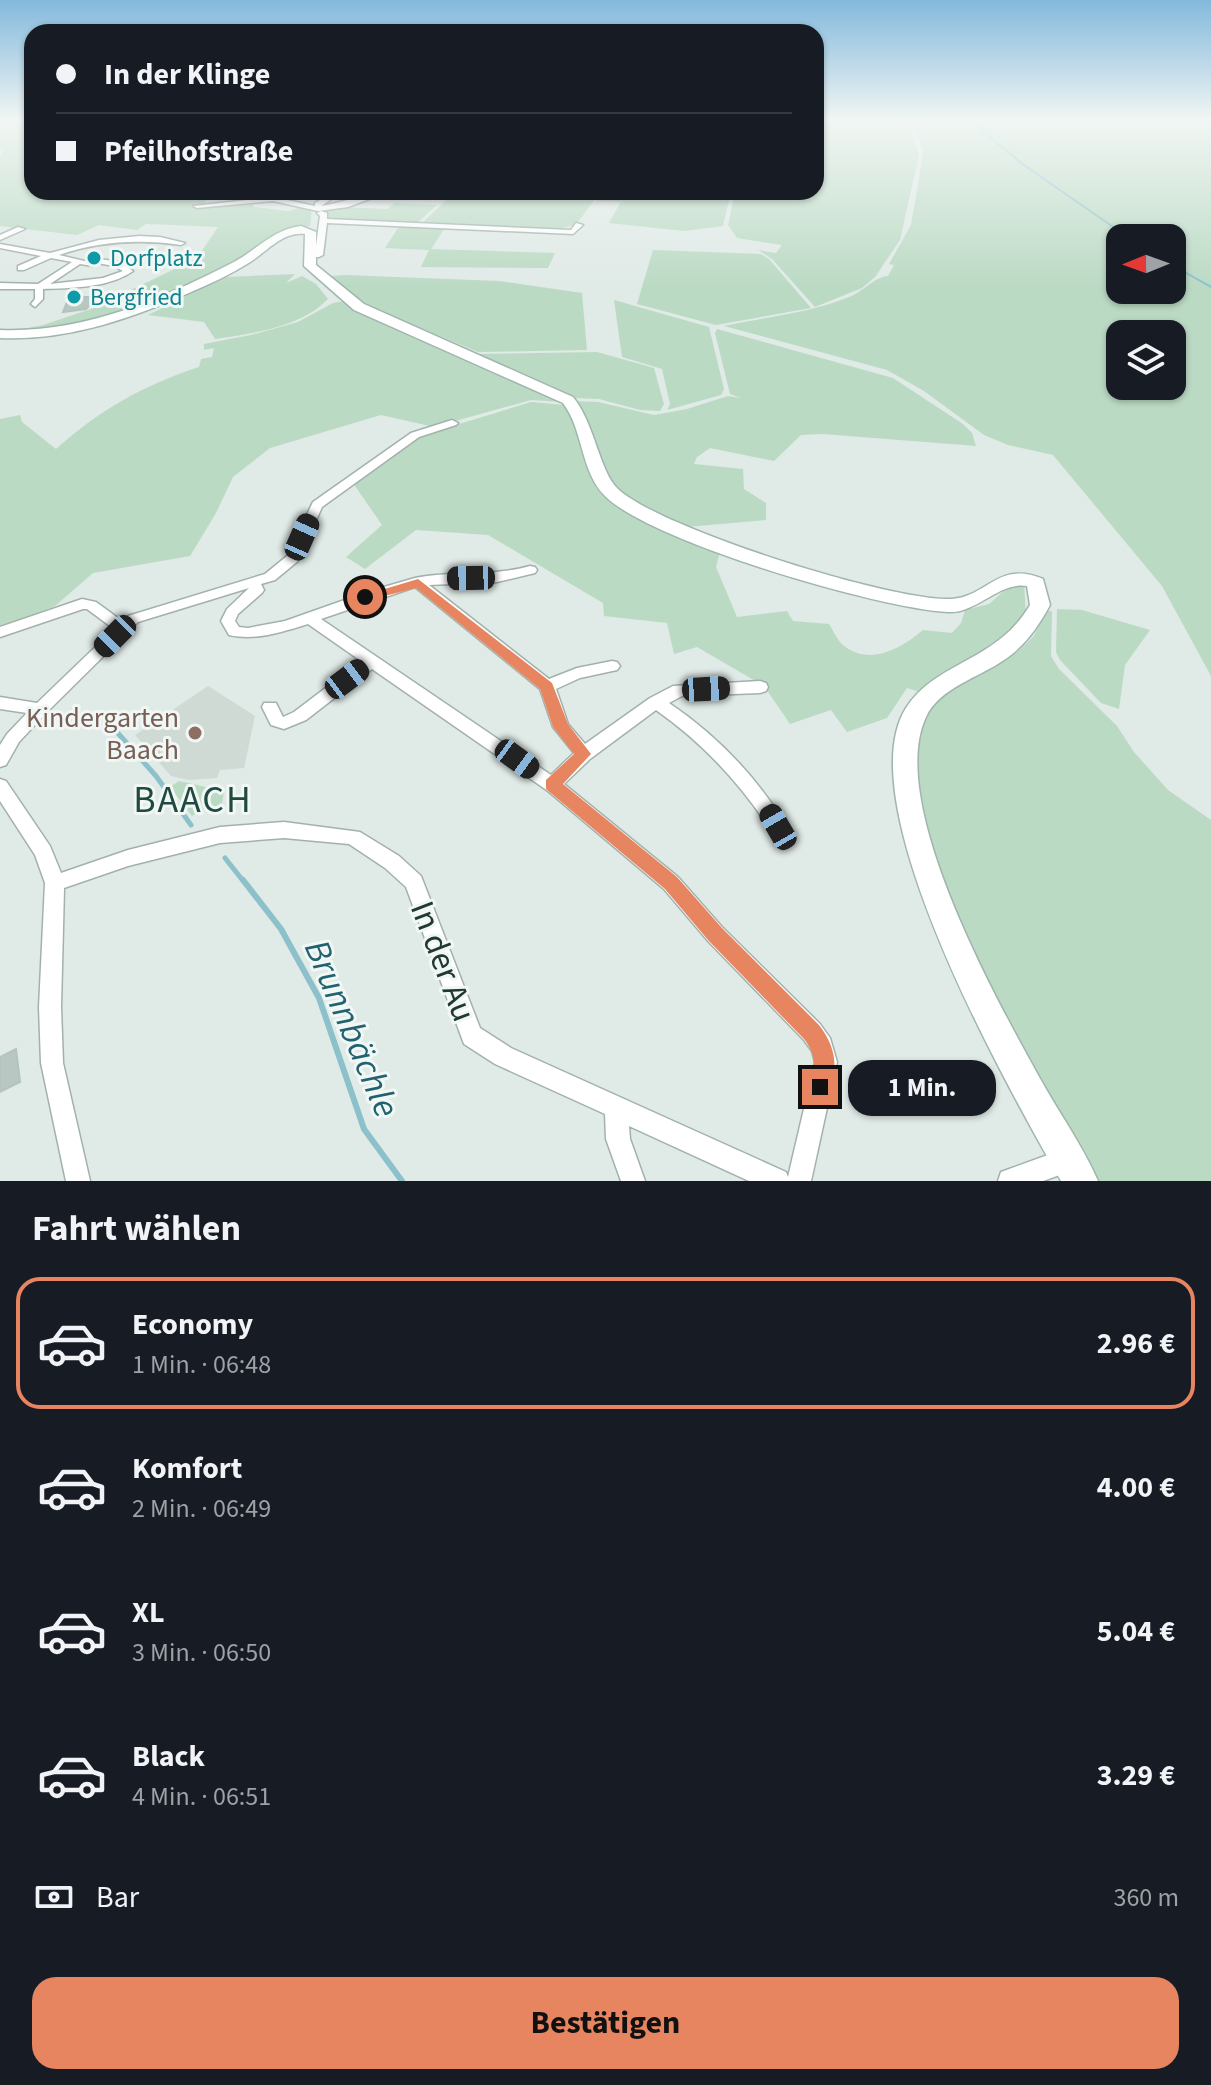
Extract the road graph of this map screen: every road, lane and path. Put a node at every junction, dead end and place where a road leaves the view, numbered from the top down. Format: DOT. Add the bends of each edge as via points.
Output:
graph roads {
  1 [pos="262,200"];
  2 [pos="277,200"];
  3 [pos="328,200"];
  4 [pos="360,200"];
  5 [pos="197,206"];
  6 [pos="316,209"];
  7 [pos="322,221"];
  8 [pos="21,229"];
  9 [pos="559,230"];
  10 [pos="0,238"];
  11 [pos="181,243"];
  12 [pos="308,243"];
  13 [pos="0,246"];
  14 [pos="105,248"];
  15 [pos="50,255"];
  16 [pos="78,262"];
  17 [pos="97,263"];
  18 [pos="21,268"];
  19 [pos="59,284"];
  20 [pos="0,286"];
  21 [pos="39,287"];
  22 [pos="35,304"];
  23 [pos="0,334"];
  24 [pos="452,423"];
  25 [pos="530,570"];
  26 [pos="418,583"];
  27 [pos="254,584"];
  28 [pos="309,618"];
  29 [pos="122,628"];
  30 [pos="0,632"];
  31 [pos="371,661"];
  32 [pos="612,666"];
  33 [pos="547,686"];
  34 [pos="760,687"];
  35 [pos="656,702"];
  36 [pos="0,703"];
  37 [pos="270,707"];
  38 [pos="40,709"];
  39 [pos="584,754"];
  40 [pos="0,760"];
  41 [pos="552,785"];
  42 [pos="0,786"];
  43 [pos="778,827"];
  44 [pos="55,883"];
  45 [pos="616,1106"];
  46 [pos="1074,1170"];
  47 [pos="78,1181"];
  48 [pos="633,1181"];
  49 [pos="777,1181"];
  50 [pos="799,1181"];
  51 [pos="1010,1181"];
  1 -- 5 [label="street"];
  2 -- 6 [label="street"];
  3 -- 6 [label="street"];
  4 -- 6 [label="street"];
  6 -- 7 [label="street" via="324,215"];
  6 -- 12 [label="street"];
  7 -- 9 [label="street"];
  7 -- 12 [label="street" via="319,255"];
  8 -- 10 [label="street"];
  11 -- 15 [label="street" via="124,238"];
  12 -- 23 [label="street" via="288,231 242,262 128,313 58,331"];
  12 -- 46 [label="street" via="312,270 359,307 568,400 580,414 608,489 635,509 741,552 906,603 955,606 1016,578 1036,583 1040,605 1028,629 983,665 930,696 914,714 903,755 916,835 971,984"];
  13 -- 15 [label="street"];
  14 -- 17 [label="street" via="117,252"];
  15 -- 16 [label="street"];
  15 -- 18 [label="street"];
  16 -- 17 [label="street"];
  16 -- 21 [label="street"];
  17 -- 19 [label="street"];
  17 -- 19 [label="street" via="129,271 109,279"];
  19 -- 21 [label="street"];
  20 -- 21 [label="street"];
  21 -- 22 [label="street"];
  24 -- 27 [label="street" via="415,435 317,505 293,558"];
  25 -- 26 [label="street" via="502,578"];
  26 -- 28 [label="street"];
  26 -- 33 [label="street"];
  27 -- 28 [label="street" via="257,590 228,621 234,631 257,634"];
  27 -- 29 [label="street" via="142,614"];
  28 -- 31 [label="street"];
  29 -- 30 [label="street" via="82,604"];
  29 -- 38 [label="street"];
  31 -- 37 [label="street" via="300,716 277,721"];
  31 -- 41 [label="street"];
  32 -- 33 [label="street"];
  33 -- 39 [label="street" via="561,727"];
  34 -- 35 [label="street" via="679,690"];
  35 -- 39 [label="street"];
  35 -- 43 [label="street" via="722,757"];
  36 -- 38 [label="street"];
  38 -- 40 [label="street"];
  39 -- 41 [label="street"];
  41 -- 50 [label="street" via="671,883 822,1046 826,1062"];
  42 -- 44 [label="street" via="43,852"];
  44 -- 45 [label="street, In der Au" via="220,835 284,830 353,837 414,882 472,1036 503,1056"];
  44 -- 47 [label="street" via="52,1063"];
  45 -- 48 [label="street" via="618,1139"];
  45 -- 49 [label="street, In der Au"];
  46 -- 51 [label="street"];
}
